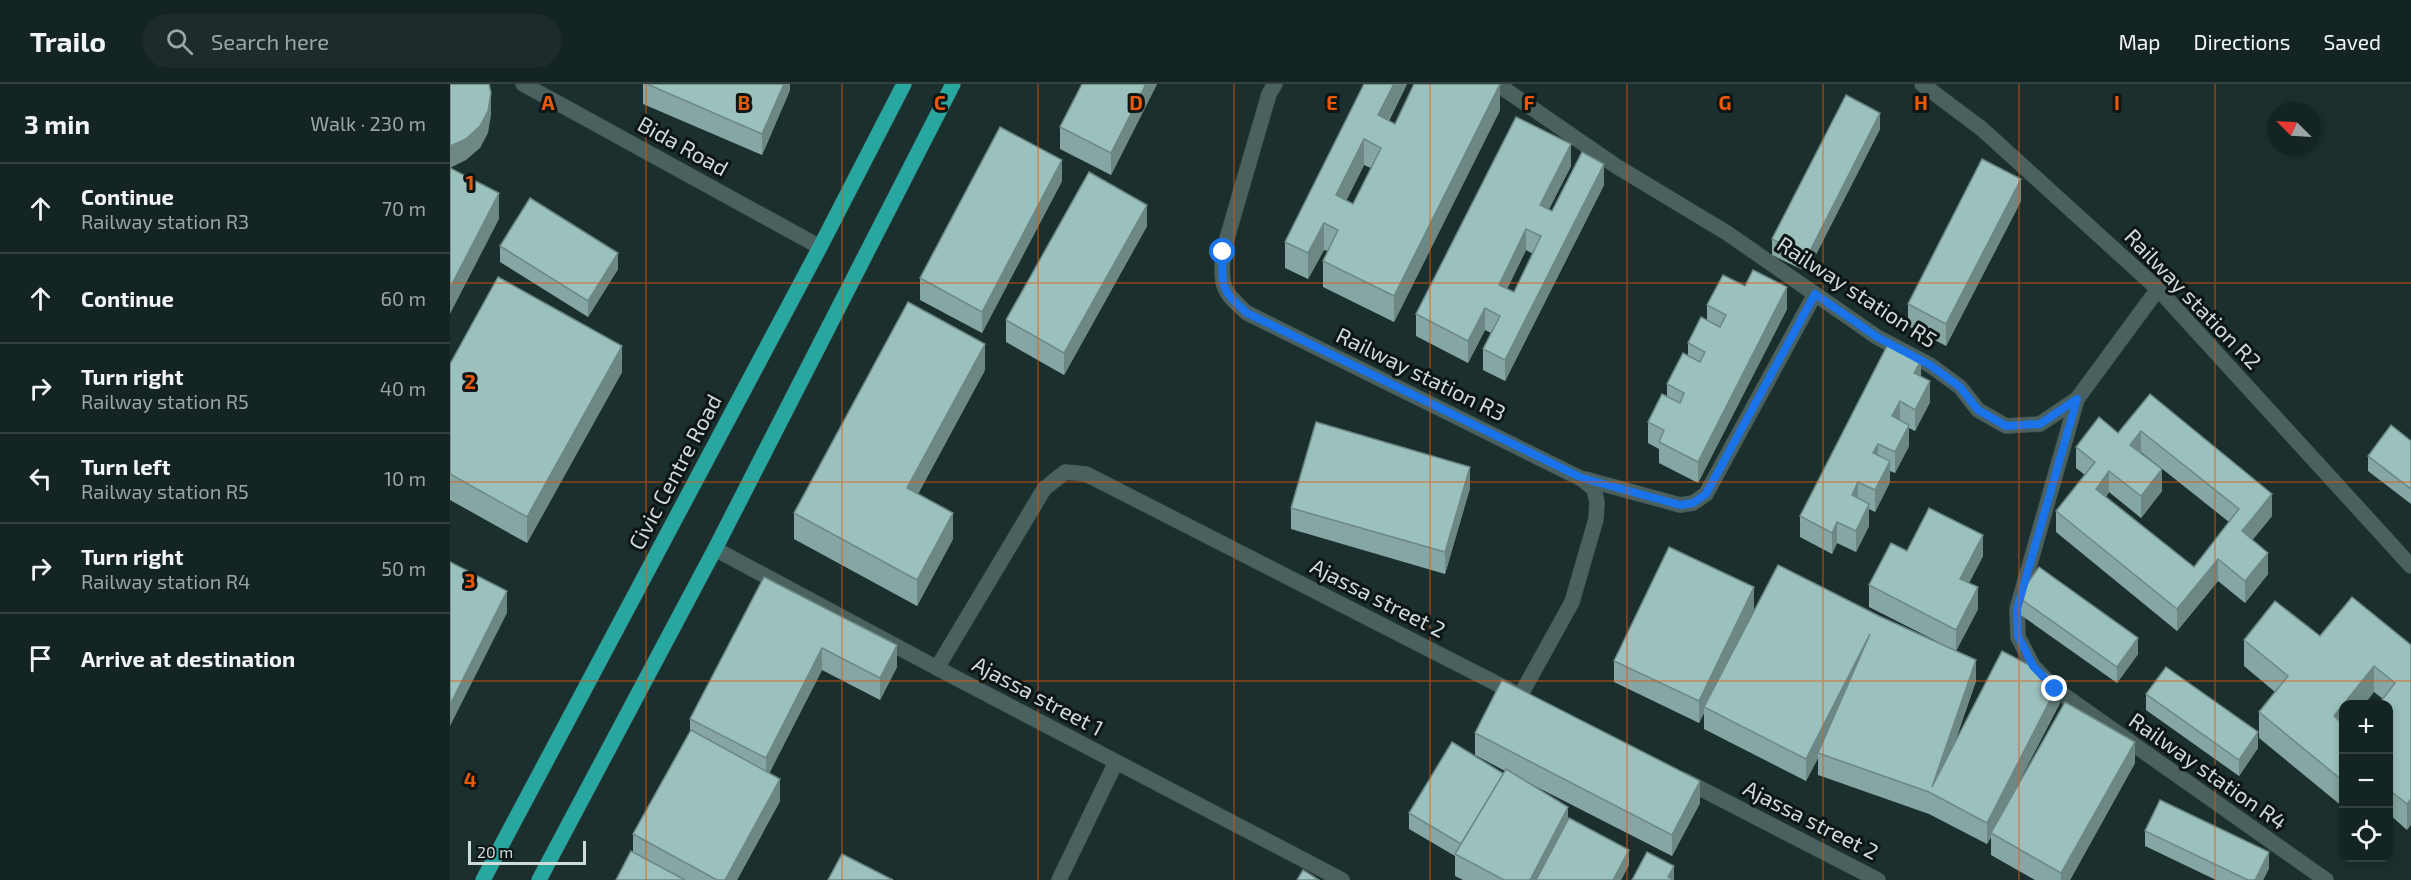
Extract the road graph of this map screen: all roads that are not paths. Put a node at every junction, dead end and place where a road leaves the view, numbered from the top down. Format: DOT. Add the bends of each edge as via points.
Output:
graph roads {
  1 [pos="523,84"];
  2 [pos="904,84"];
  3 [pos="952,84"];
  4 [pos="1275,84"];
  5 [pos="1497,84"];
  6 [pos="1922,84"];
  7 [pos="820,247"];
  8 [pos="2158,289"];
  9 [pos="1815,294"];
  10 [pos="2077,399"];
  11 [pos="1582,478"];
  12 [pos="715,549"];
  13 [pos="2411,566"];
  14 [pos="937,668"];
  15 [pos="1116,762"];
  16 [pos="1667,771"];
  17 [pos="483,880"];
  18 [pos="539,880"];
  19 [pos="1059,880"];
  20 [pos="1342,880"];
  21 [pos="1878,880"];
  22 [pos="2326,880"];
  1 -- 7 [label="street, Bida Road"];
  2 -- 7 [label="main road, Civic Centre Road"];
  3 -- 12 [label="main road"];
  4 -- 11 [label="street, Railway station R3" via="1223,252 1221,279 1227,295 1247,313"];
  5 -- 9 [label="street, Railway station R5" via="1616,166 1727,232"];
  6 -- 8 [label="street, Railway station R2" via="1982,129"];
  7 -- 17 [label="main road, Civic Centre Road"];
  8 -- 10 [label="street, Railway station R5"];
  8 -- 13 [label="street, Railway station R2"];
  9 -- 10 [label="street, Railway station R5" via="1877,337 1930,365 1960,387 1978,410 2006,426 2040,424"];
  9 -- 11 [label="street, Railway station R3" via="1706,494 1693,503 1680,505"];
  10 -- 22 [label="street, Railway station R4" via="2017,609 2018,636 2033,666 2055,689"];
  11 -- 14 [label="street, Ajassa street 2" via="1594,489 1598,502 1596,519 1572,602 1525,698 1086,474 1065,472 1044,489"];
  12 -- 14 [label="street, Ajassa street 1"];
  12 -- 18 [label="main road"];
  14 -- 15 [label="street, Ajassa street 1"];
  15 -- 19 [label="street"];
  15 -- 20 [label="street, Ajassa street 1"];
  16 -- 21 [label="street, Ajassa street 2"];
}
